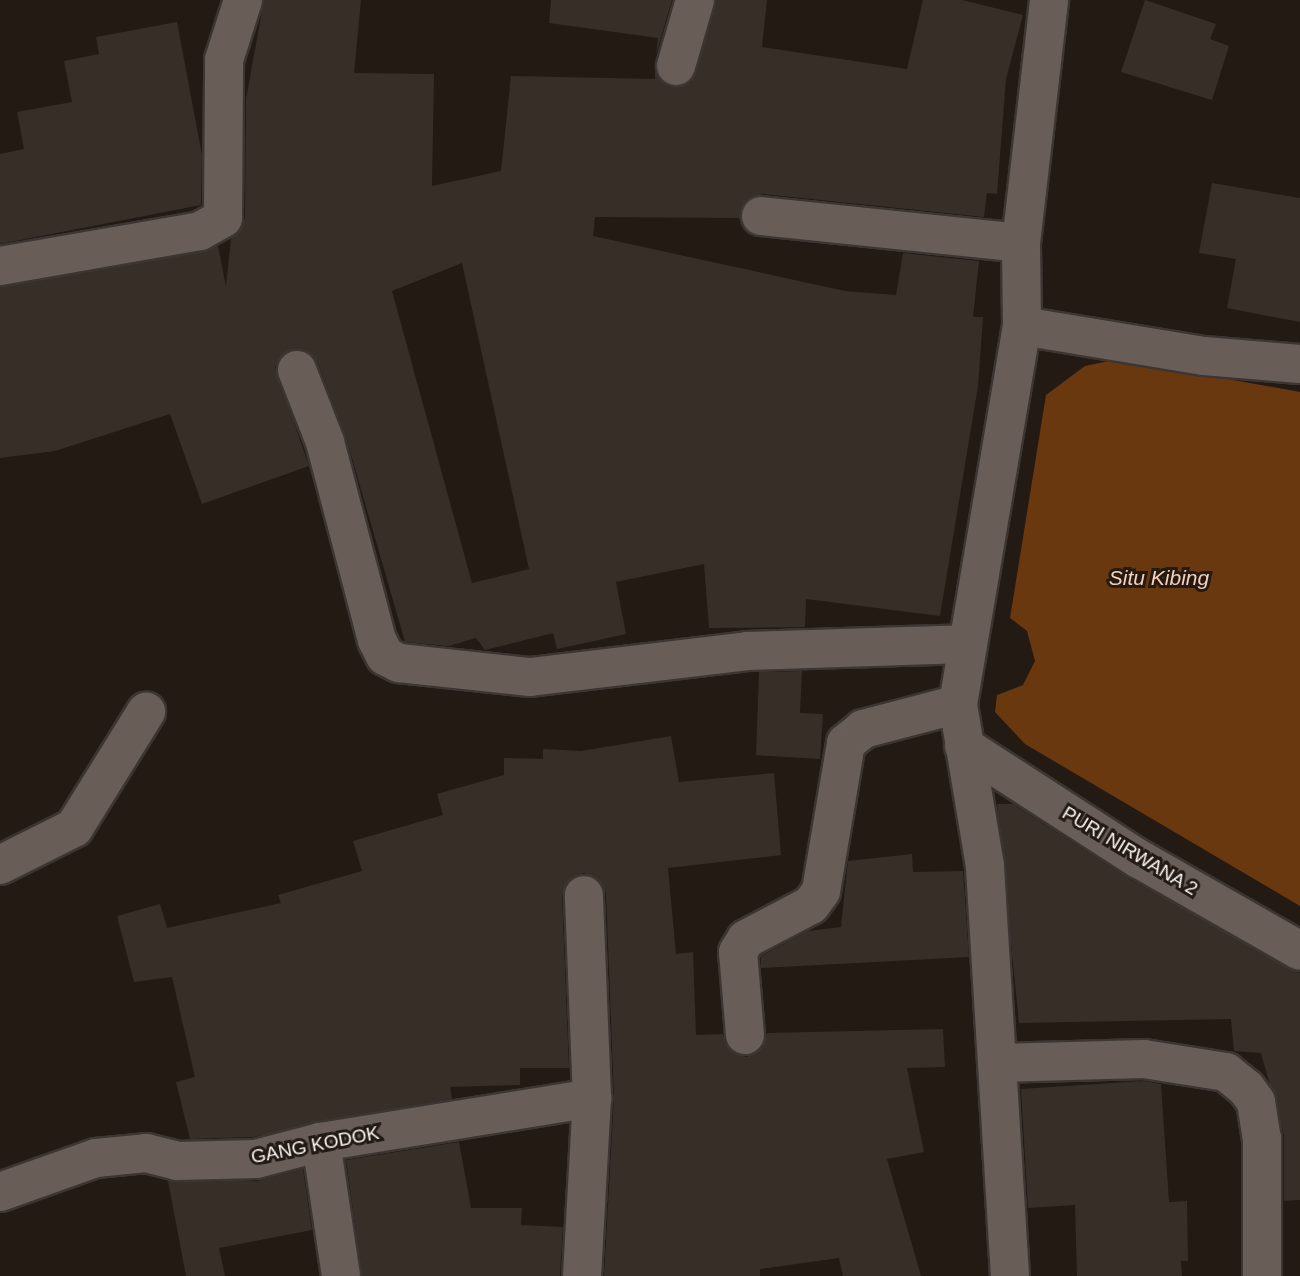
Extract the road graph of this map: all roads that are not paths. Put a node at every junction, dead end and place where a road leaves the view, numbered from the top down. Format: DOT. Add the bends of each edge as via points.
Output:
graph roads {
  1 [pos="243,0"];
  2 [pos="695,0"];
  3 [pos="1049,0"];
  4 [pos="676,66"];
  5 [pos="761,216"];
  6 [pos="1021,243"];
  7 [pos="0,266"];
  8 [pos="1022,326"];
  9 [pos="1300,364"];
  10 [pos="297,370"];
  11 [pos="966,644"];
  12 [pos="958,704"];
  13 [pos="146,712"];
  14 [pos="964,746"];
  15 [pos="0,865"];
  16 [pos="584,895"];
  17 [pos="1300,951"];
  18 [pos="745,1035"];
  19 [pos="997,1063"];
  20 [pos="592,1098"];
  21 [pos="321,1142"];
  22 [pos="0,1192"];
  23 [pos="341,1276"];
  24 [pos="582,1276"];
  25 [pos="1010,1276"];
  26 [pos="1262,1276"];
  1 -- 7 [label="street" via="225,60 223,218 200,231"];
  2 -- 4 [label="street"];
  3 -- 6 [label="street"];
  5 -- 6 [label="street"];
  6 -- 8 [label="street"];
  8 -- 9 [label="street" via="1204,356"];
  8 -- 11 [label="street"];
  10 -- 11 [label="street" via="325,442 377,640 385,656 399,663 530,677 747,651"];
  11 -- 12 [label="street"];
  12 -- 14 [label="street"];
  12 -- 18 [label="street" via="863,729 846,743 821,891 811,905 746,939 738,952"];
  13 -- 15 [label="street" via="74,828"];
  14 -- 17 [label="street, PURI NIRWANA 2" via="1139,859"];
  14 -- 19 [label="street" via="985,866"];
  16 -- 20 [label="street"];
  19 -- 25 [label="street"];
  19 -- 26 [label="street" via="1144,1059 1226,1072 1246,1088 1256,1102 1262,1138"];
  20 -- 21 [label="street, GANG KODOK"];
  20 -- 24 [label="street"];
  21 -- 22 [label="street, GANG KODOK" via="256,1159 177,1161 145,1153 96,1158"];
  21 -- 23 [label="street"];
}
